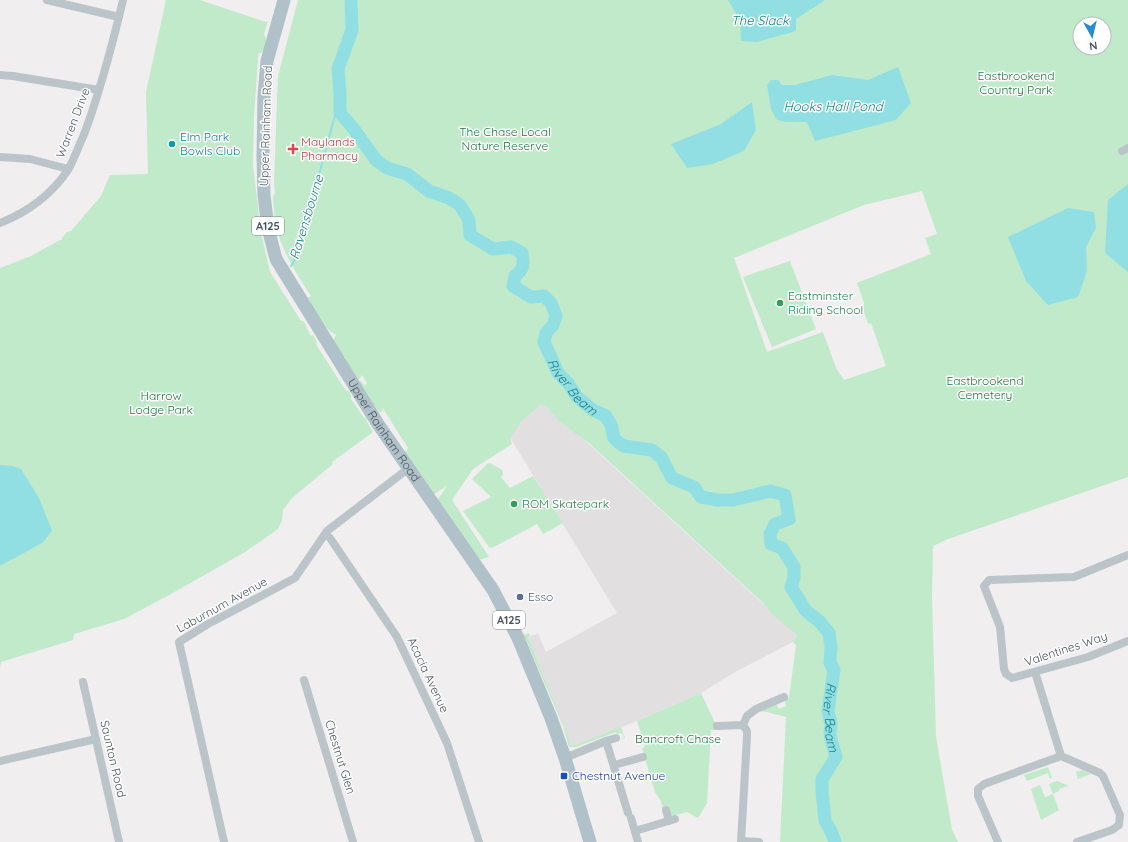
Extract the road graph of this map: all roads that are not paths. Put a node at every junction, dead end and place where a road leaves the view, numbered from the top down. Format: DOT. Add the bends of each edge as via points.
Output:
graph roads {
  1 [pos="47,0"];
  2 [pos="123,0"];
  3 [pos="284,0"];
  4 [pos="119,17"];
  5 [pos="0,76"];
  6 [pos="99,90"];
  7 [pos="0,157"];
  8 [pos="68,169"];
  9 [pos="0,224"];
  10 [pos="409,468"];
  11 [pos="325,534"];
  12 [pos="1128,555"];
  13 [pos="1128,641"];
  14 [pos="1035,672"];
  15 [pos="304,680"];
  16 [pos="83,682"];
  17 [pos="784,696"];
  18 [pos="743,725"];
  19 [pos="717,726"];
  20 [pos="616,738"];
  21 [pos="96,739"];
  22 [pos="606,742"];
  23 [pos="1061,756"];
  24 [pos="643,757"];
  25 [pos="565,758"];
  26 [pos="0,761"];
  27 [pos="614,765"];
  28 [pos="666,810"];
  29 [pos="635,831"];
  30 [pos="741,841"];
  31 [pos="119,842"];
  32 [pos="224,842"];
  33 [pos="353,842"];
  34 [pos="479,842"];
  35 [pos="590,842"];
  36 [pos="638,842"];
  37 [pos="759,842"];
  38 [pos="998,842"];
  39 [pos="1077,842"];
  1 -- 4 [label="street"];
  2 -- 4 [label="street, Warren Drive"];
  3 -- 10 [label="main road, Upper Rainham Road / A125" via="267,61 264,96 264,195 274,253 282,271 378,424"];
  4 -- 6 [label="street, Warren Drive"];
  5 -- 6 [label="street"];
  6 -- 8 [label="street, Warren Drive" via="86,129"];
  7 -- 8 [label="street" via="30,159"];
  8 -- 9 [label="street, Warren Drive" via="34,207"];
  10 -- 11 [label="street, Laburnum Avenue"];
  10 -- 25 [label="main road, Upper Rainham Road / A125" via="493,590 518,638"];
  11 -- 32 [label="street, Laburnum Avenue" via="295,578 202,627 179,642"];
  11 -- 34 [label="street, Acacia Avenue" via="397,637 447,743"];
  12 -- 14 [label="street, Valentines Way" via="1074,577 989,580 984,586 1000,627 1006,674 1012,678"];
  13 -- 14 [label="street, Valentines Way"];
  14 -- 23 [label="street"];
  15 -- 33 [label="street, Chestnut Glen"];
  16 -- 21 [label="street, Saunton Road"];
  17 -- 18 [label="street" via="756,709 747,716"];
  18 -- 19 [label="street"];
  18 -- 30 [label="street" via="748,737"];
  20 -- 22 [label="street"];
  21 -- 26 [label="street"];
  21 -- 31 [label="street, Saunton Road"];
  22 -- 25 [label="street"];
  22 -- 27 [label="street"];
  23 -- 38 [label="street" via="984,784 978,789 978,796"];
  23 -- 39 [label="street" via="1100,773 1120,815 1119,826"];
  24 -- 27 [label="street"];
  25 -- 35 [label="main road, Upper Rainham Road / A125"];
  27 -- 29 [label="street"];
  28 -- 29 [label="street" via="672,820"];
  29 -- 36 [label="street"];
  30 -- 37 [label="street"];
}
